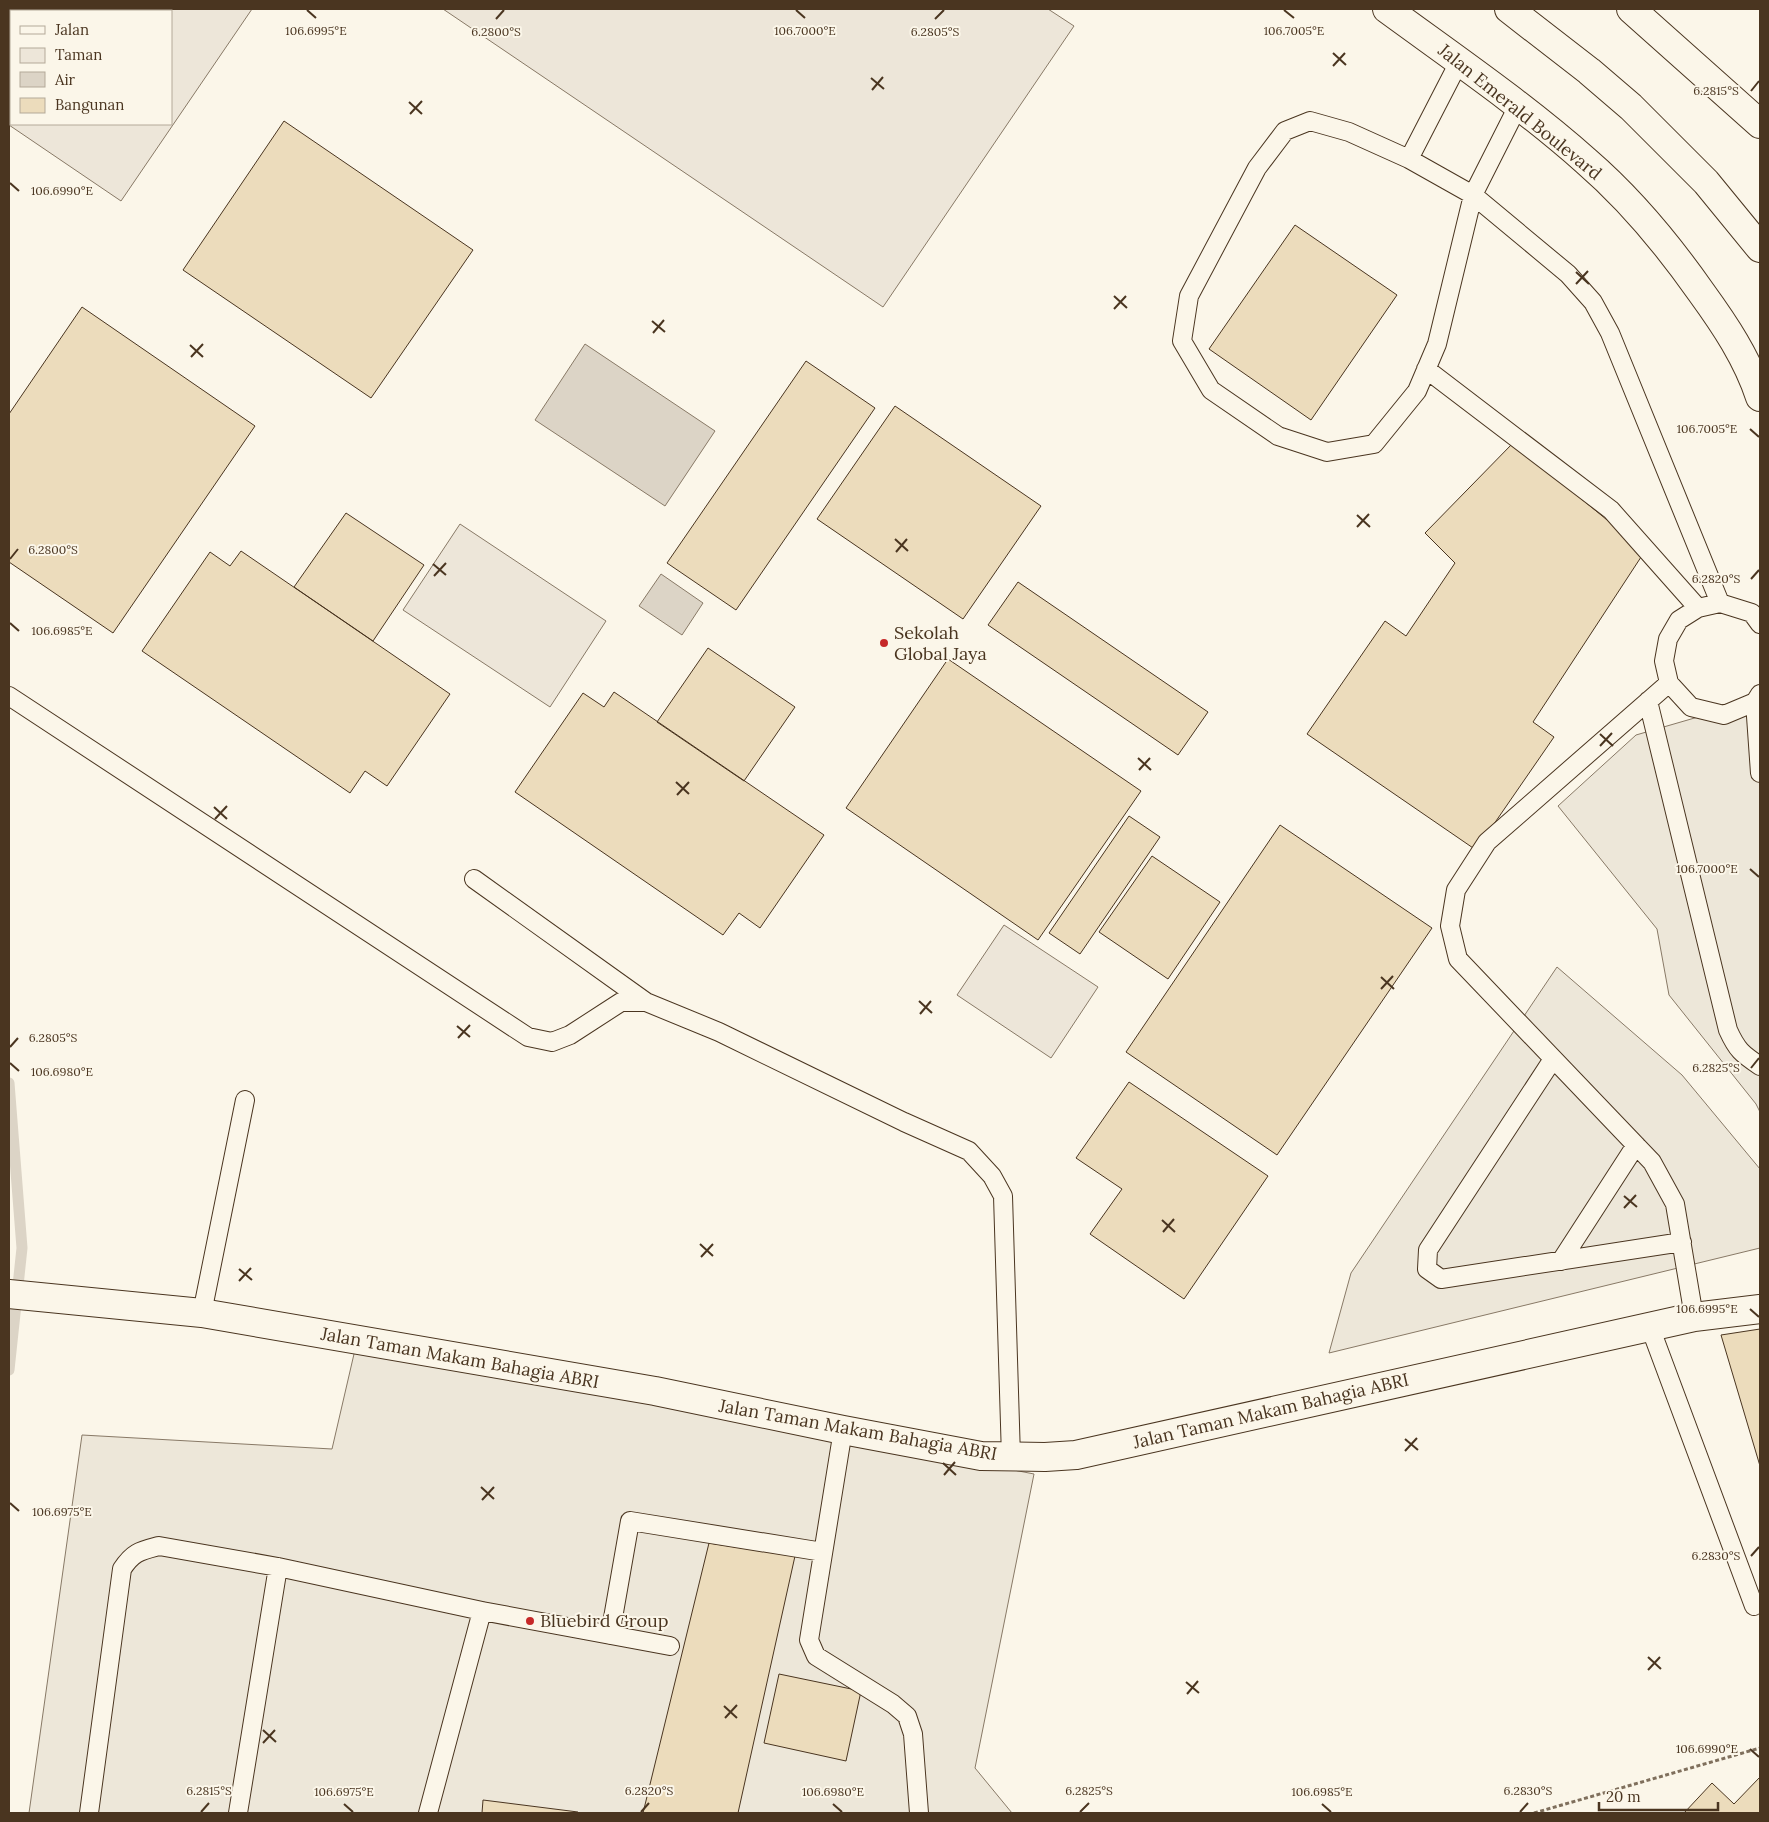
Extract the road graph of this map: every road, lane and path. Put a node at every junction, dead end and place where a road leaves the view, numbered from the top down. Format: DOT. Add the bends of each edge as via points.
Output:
graph roads {
  1 [pos="1387,9"];
  2 [pos="1509,9"];
  3 [pos="1636,10"];
  4 [pos="1459,62"];
  5 [pos="1518,106"];
  6 [pos="1760,124"];
  7 [pos="1409,159"];
  8 [pos="1473,195"];
  9 [pos="1760,248"];
  10 [pos="1426,369"];
  11 [pos="1760,397"];
  12 [pos="1720,603"];
  13 [pos="1698,608"];
  14 [pos="1760,624"];
  15 [pos="1669,683"];
  16 [pos="9,696"];
  17 [pos="1758,698"];
  18 [pos="1648,701"];
  19 [pos="1760,773"];
  20 [pos="474,879"];
  21 [pos="646,1002"];
  22 [pos="1553,1059"];
  23 [pos="1760,1066"];
  24 [pos="245,1100"];
  25 [pos="1636,1145"];
  26 [pos="1682,1242"];
  27 [pos="1561,1261"];
  28 [pos="9,1294"];
  29 [pos="1760,1309"];
  30 [pos="202,1313"];
  31 [pos="1694,1316"];
  32 [pos="1650,1327"];
  33 [pos="842,1430"];
  34 [pos="1011,1457"];
  35 [pos="823,1552"];
  36 [pos="278,1567"];
  37 [pos="1754,1606"];
  38 [pos="482,1610"];
  39 [pos="610,1635"];
  40 [pos="670,1646"];
  41 [pos="1760,1748"];
  42 [pos="89,1813"];
  43 [pos="238,1813"];
  44 [pos="428,1813"];
  45 [pos="919,1813"];
  46 [pos="1534,1813"];
  1 -- 4 [label="main road, Jalan Emerald Boulevard"];
  2 -- 9 [label="main road" via="1632,107 1706,182"];
  3 -- 6 [label="main road"];
  4 -- 5 [label="main road, Jalan Emerald Boulevard"];
  4 -- 7 [label="lane"];
  5 -- 8 [label="lane"];
  5 -- 11 [label="main road, Jalan Emerald Boulevard" via="1587,161 1639,213 1725,326 1746,360"];
  7 -- 8 [label="lane"];
  7 -- 10 [label="lane" via="1349,132 1310,121 1284,131 1257,168 1188,296 1182,341 1210,390 1278,436 1327,452 1374,444 1417,391"];
  8 -- 10 [label="lane" via="1437,344"];
  8 -- 12 [label="lane" via="1568,274 1592,302 1610,333"];
  10 -- 13 [label="lane" via="1611,510"];
  12 -- 13 [label="lane"];
  12 -- 14 [label="lane" via="1752,613"];
  13 -- 15 [label="lane" via="1680,620 1668,639 1664,661"];
  15 -- 17 [label="lane" via="1692,707 1724,715"];
  15 -- 18 [label="lane"];
  16 -- 21 [label="lane" via="528,1037 552,1042 570,1035 621,1002"];
  17 -- 19 [label="lane"];
  18 -- 22 [label="lane" via="1487,842 1456,890 1450,926 1458,959"];
  18 -- 23 [label="lane" via="1728,1030 1736,1047"];
  20 -- 21 [label="lane"];
  21 -- 34 [label="lane" via="719,1032 969,1151 992,1176 1003,1196"];
  22 -- 25 [label="lane"];
  22 -- 27 [label="lane" via="1428,1250 1427,1270 1441,1279"];
  24 -- 30 [label="lane"];
  25 -- 26 [label="lane" via="1652,1162 1675,1204"];
  25 -- 27 [label="lane"];
  26 -- 27 [label="lane"];
  26 -- 31 [label="lane"];
  28 -- 30 [label="main road, Jalan Taman Makam Bahagia ABRI"];
  29 -- 31 [label="main road, Jalan Taman Makam Bahagia ABRI"];
  30 -- 33 [label="main road, Jalan Taman Makam Bahagia ABRI" via="655,1391"];
  31 -- 32 [label="main road, Jalan Taman Makam Bahagia ABRI"];
  32 -- 34 [label="main road, Jalan Taman Makam Bahagia ABRI" via="1076,1455"];
  32 -- 37 [label="lane"];
  33 -- 34 [label="main road, Jalan Taman Makam Bahagia ABRI" via="981,1456"];
  33 -- 35 [label="lane"];
  35 -- 39 [label="lane" via="630,1521"];
  35 -- 45 [label="lane" via="810,1640 816,1656 907,1716 913,1734"];
  36 -- 38 [label="lane"];
  36 -- 42 [label="lane" via="159,1546 129,1557 122,1569"];
  36 -- 43 [label="lane"];
  38 -- 39 [label="lane"];
  38 -- 44 [label="lane"];
  39 -- 40 [label="lane"];
  41 -- 46 [label="path"];
}
